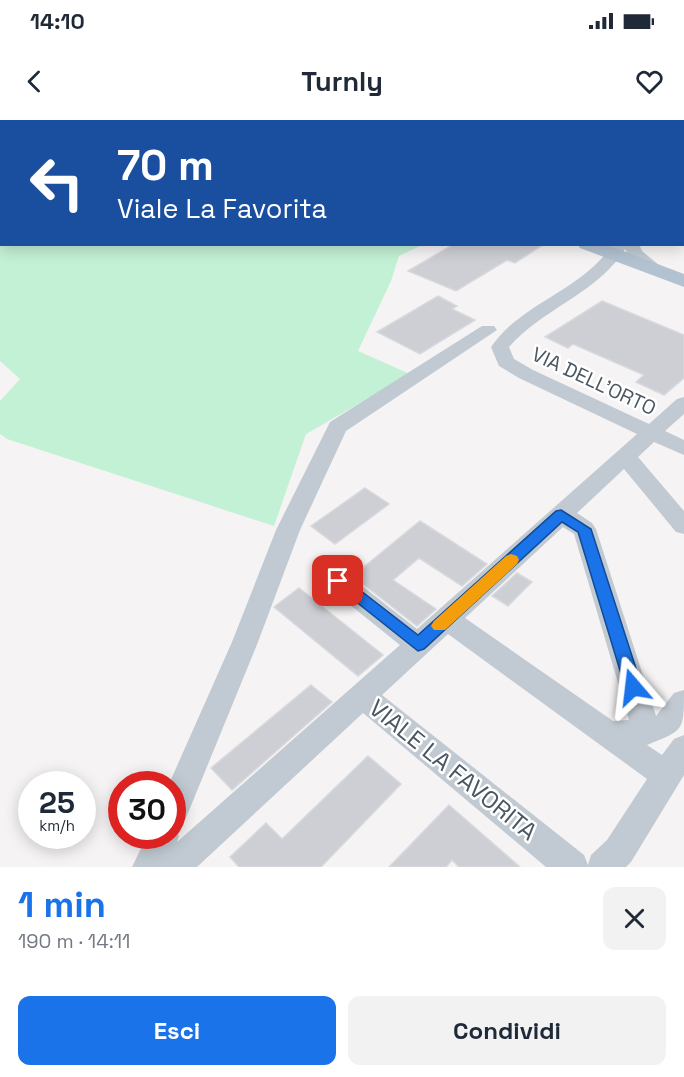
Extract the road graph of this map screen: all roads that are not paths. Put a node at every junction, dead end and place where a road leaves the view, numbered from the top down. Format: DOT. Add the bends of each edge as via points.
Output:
graph roads {
  1 [pos="599,246"];
  2 [pos="624,248"];
  3 [pos="684,281"];
  4 [pos="488,330"];
  5 [pos="684,403"];
  6 [pos="651,432"];
  7 [pos="684,448"];
  8 [pos="626,457"];
  9 [pos="561,514"];
  10 [pos="684,526"];
  11 [pos="338,581"];
  12 [pos="446,619"];
  13 [pos="418,645"];
  14 [pos="362,696"];
  15 [pos="684,702"];
  16 [pos="647,732"];
  17 [pos="609,734"];
  18 [pos="684,748"];
  19 [pos="667,776"];
  20 [pos="186,780"];
  21 [pos="157,849"];
  22 [pos="149,867"];
  23 [pos="173,867"];
  24 [pos="572,867"];
  25 [pos="603,867"];
  1 -- 2 [label="main road"];
  2 -- 3 [label="main road" via="658,271"];
  2 -- 6 [label="street, VIA DELL'ORTO" via="602,269 511,330 500,347 506,362"];
  4 -- 20 [label="street" via="337,427 288,530"];
  5 -- 6 [label="street, VIALE LA FAVORITA"];
  6 -- 7 [label="street, VIA DELL'ORTO"];
  6 -- 8 [label="street, VIALE LA FAVORITA"];
  8 -- 9 [label="street, VIALE LA FAVORITA"];
  8 -- 10 [label="street"];
  9 -- 12 [label="street, VIALE LA FAVORITA"];
  9 -- 16 [label="street" via="584,529"];
  11 -- 13 [label="street"];
  12 -- 13 [label="street, VIALE LA FAVORITA"];
  12 -- 17 [label="street"];
  13 -- 14 [label="street, VIALE LA FAVORITA"];
  14 -- 23 [label="street, VIALE LA FAVORITA"];
  14 -- 24 [label="street, VIALE LA FAVORITA"];
  15 -- 16 [label="street" via="668,724"];
  16 -- 17 [label="street"];
  17 -- 19 [label="street"];
  18 -- 19 [label="street"];
  19 -- 25 [label="street" via="619,851"];
  21 -- 22 [label="street"];
}
